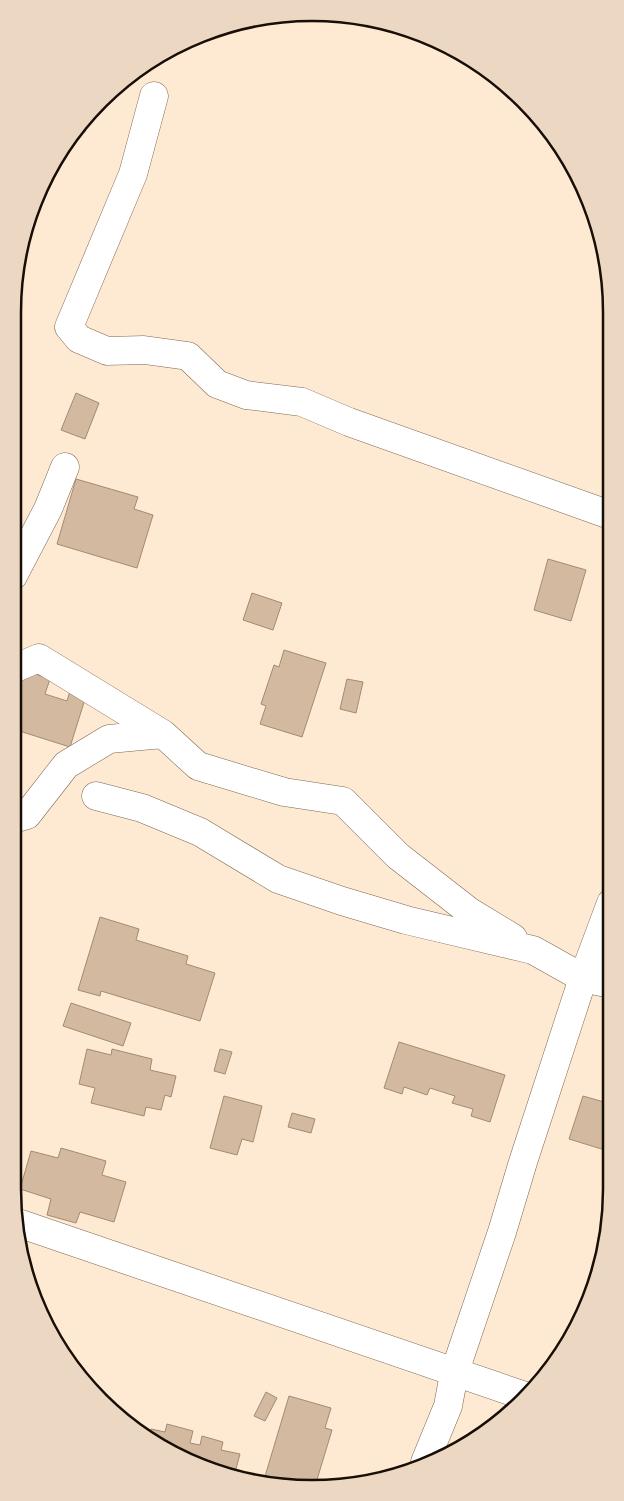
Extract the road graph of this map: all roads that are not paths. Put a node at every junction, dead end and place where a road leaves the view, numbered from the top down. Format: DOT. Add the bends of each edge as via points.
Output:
graph roads {
  1 [pos="154,96"];
  2 [pos="65,467"];
  3 [pos="603,512"];
  4 [pos="21,559"];
  5 [pos="21,665"];
  6 [pos="163,734"];
  7 [pos="96,796"];
  8 [pos="21,816"];
  9 [pos="603,924"];
  10 [pos="533,950"];
  11 [pos="583,978"];
  12 [pos="603,982"];
  13 [pos="24,1225"];
  14 [pos="454,1374"];
  15 [pos="519,1394"];
  16 [pos="426,1457"];
  1 -- 3 [label="street" via="133,174 69,327 79,338 107,351 144,350 188,356 217,384 246,395 302,402"];
  2 -- 4 [label="street" via="48,509"];
  5 -- 6 [label="street" via="39,658"];
  6 -- 8 [label="street" via="109,739 66,765 27,814"];
  6 -- 10 [label="street" via="198,766 284,792 343,801 405,861 470,912"];
  7 -- 10 [label="street" via="142,808 200,832 278,880 406,920"];
  9 -- 11 [label="street"];
  10 -- 11 [label="street"];
  11 -- 12 [label="street"];
  11 -- 14 [label="street"];
  13 -- 14 [label="street"];
  14 -- 15 [label="street"];
  14 -- 16 [label="street" via="448,1406"];
}
